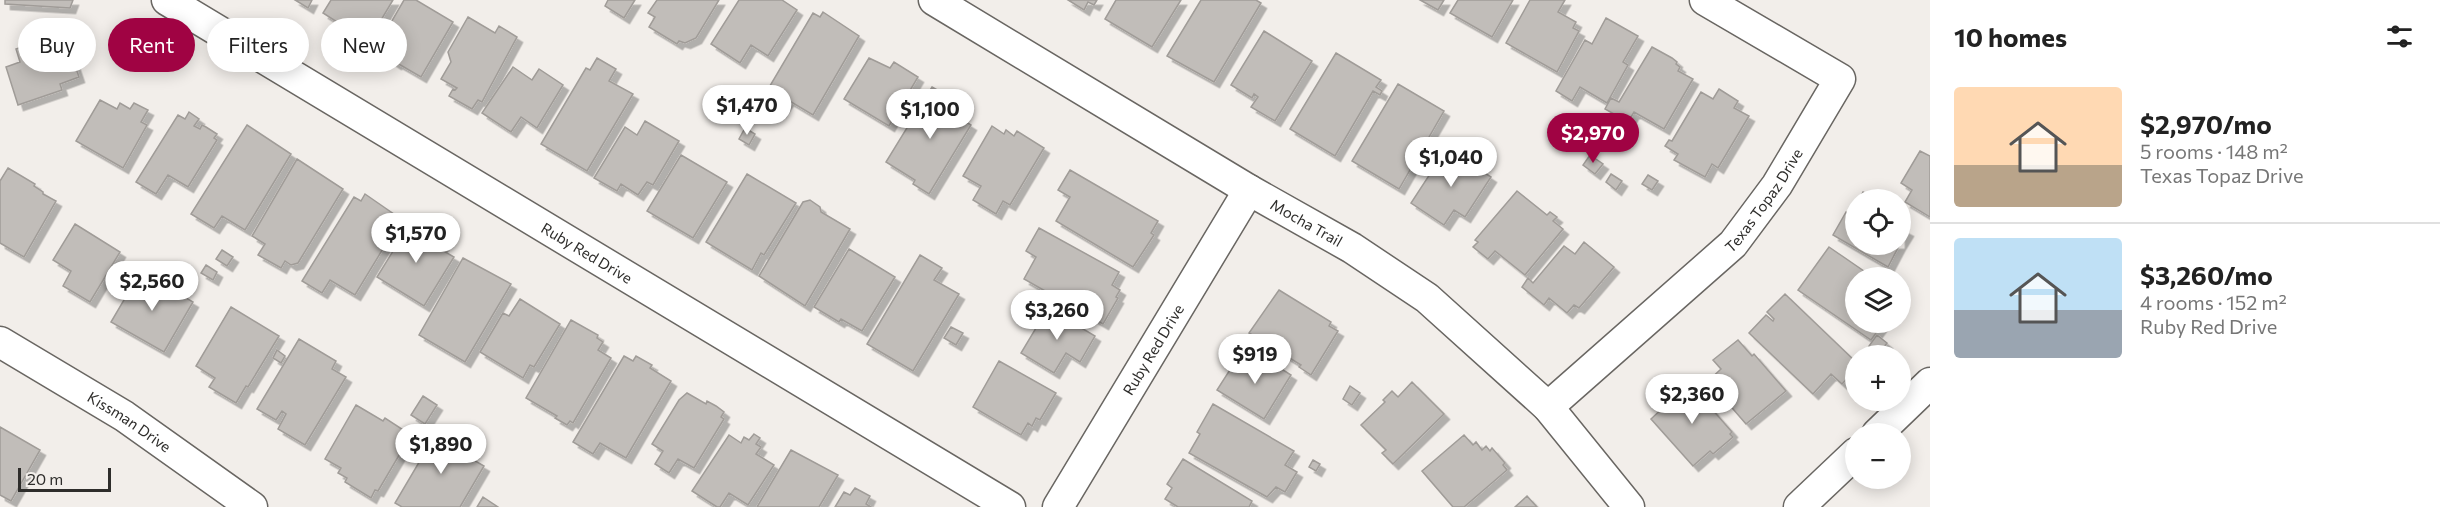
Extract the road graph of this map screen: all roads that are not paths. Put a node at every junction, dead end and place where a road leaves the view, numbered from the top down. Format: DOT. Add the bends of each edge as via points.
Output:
graph roads {
  1 [pos="167,0"];
  2 [pos="934,0"];
  3 [pos="1705,0"];
  4 [pos="1249,190"];
  5 [pos="0,342"];
  6 [pos="1930,383"];
  7 [pos="1548,407"];
  8 [pos="1888,423"];
  9 [pos="1845,463"];
  10 [pos="252,507"];
  11 [pos="1010,507"];
  12 [pos="1058,507"];
  13 [pos="1629,507"];
  14 [pos="1799,507"];
  1 -- 11 [label="street, Ruby Red Drive"];
  2 -- 4 [label="street, Mocha Trail"];
  3 -- 7 [label="street, Texas Topaz Drive" via="1840,79 1777,185 1733,244"];
  4 -- 7 [label="street, Mocha Trail" via="1352,248 1427,298"];
  4 -- 12 [label="street, Ruby Red Drive"];
  5 -- 10 [label="street, Kissman Drive" via="124,416"];
  6 -- 8 [label="street"];
  7 -- 13 [label="street, Mocha Trail"];
  9 -- 14 [label="street"];
}
